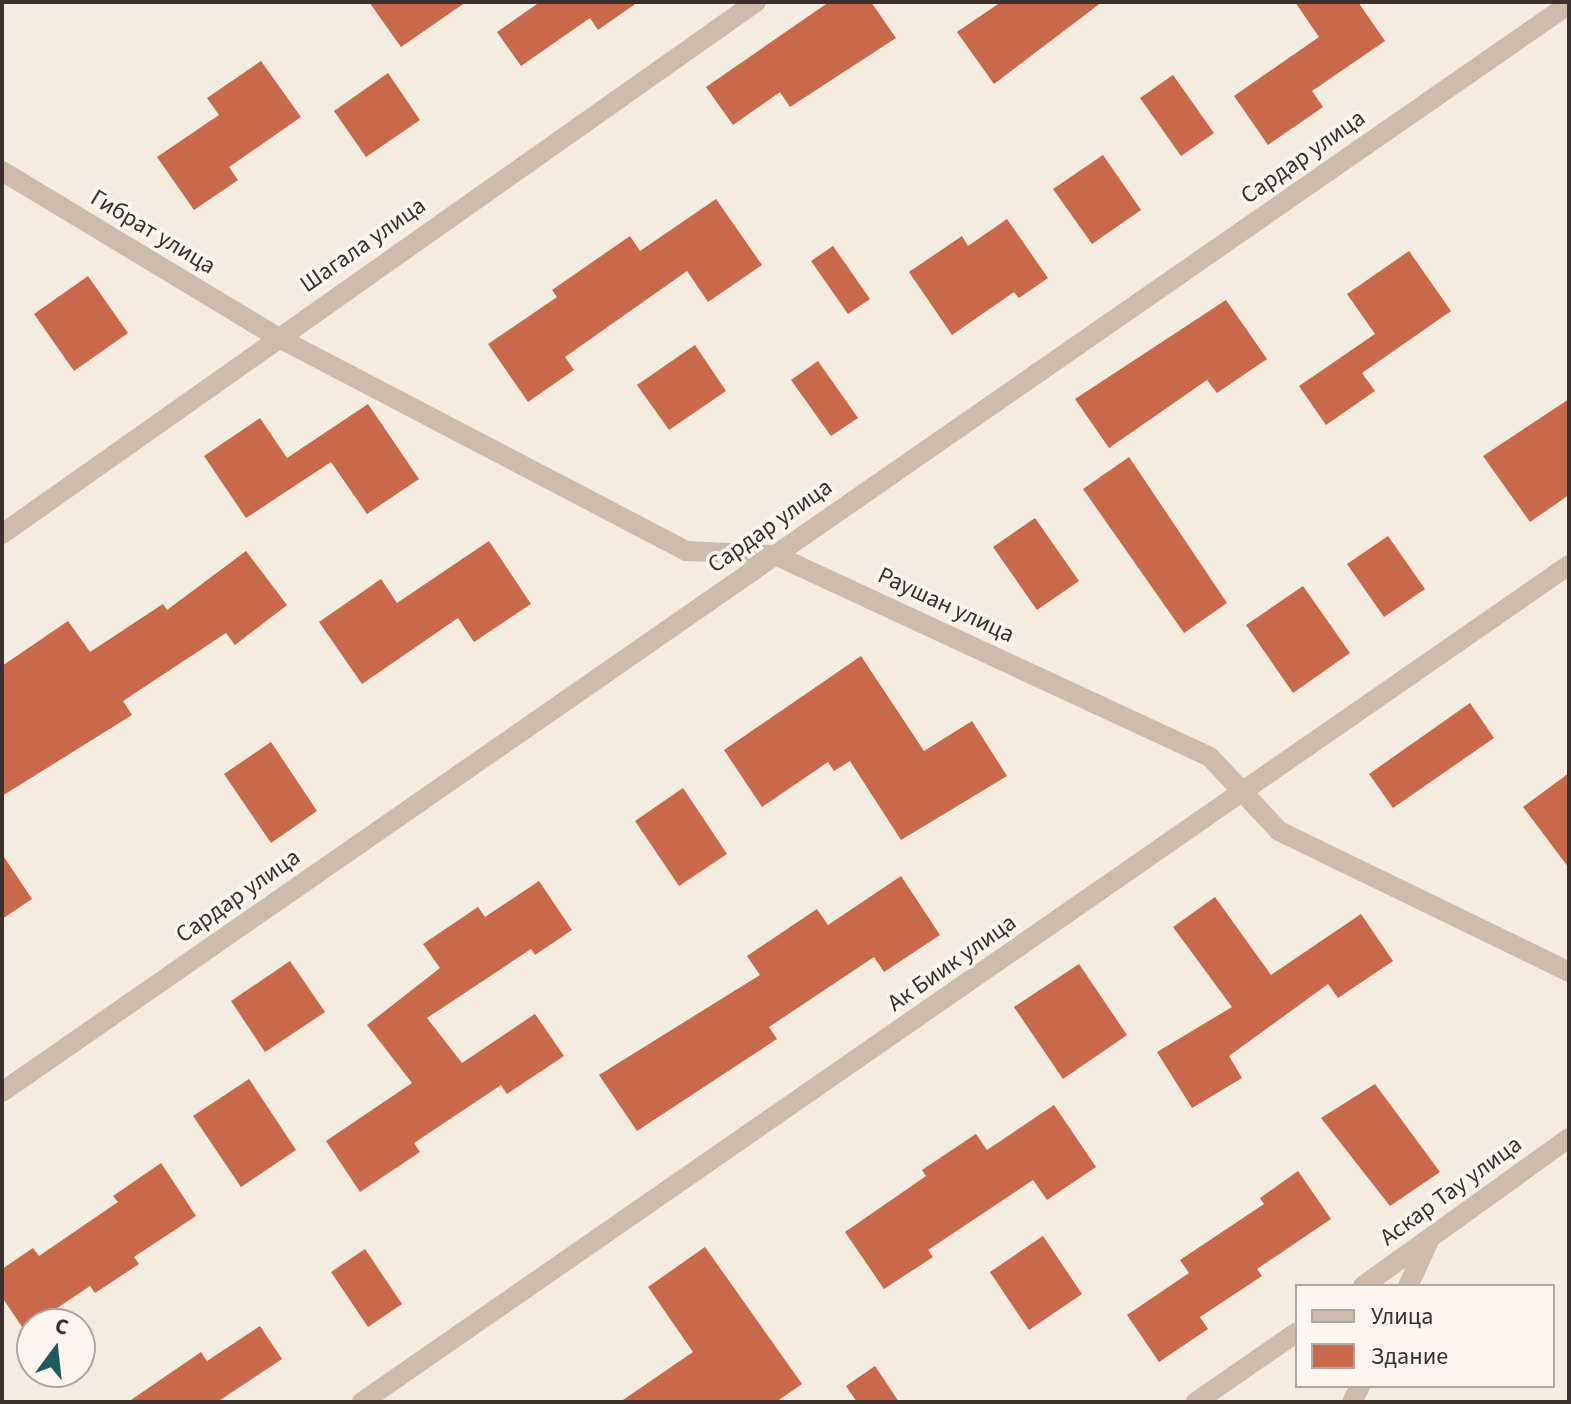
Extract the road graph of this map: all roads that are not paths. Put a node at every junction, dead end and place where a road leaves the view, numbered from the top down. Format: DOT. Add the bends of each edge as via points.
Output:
graph roads {
  1 [pos="756,2"];
  2 [pos="1569,4"];
  3 [pos="2,171"];
  4 [pos="277,337"];
  5 [pos="2,534"];
  6 [pos="775,555"];
  7 [pos="1569,565"];
  8 [pos="1244,793"];
  9 [pos="1569,972"];
  10 [pos="2,1092"];
  11 [pos="1569,1138"];
  12 [pos="1430,1240"];
  13 [pos="1366,1284"];
  14 [pos="1409,1284"];
  15 [pos="1295,1333"];
  16 [pos="362,1402"];
  17 [pos="1196,1402"];
  1 -- 4 [label="street, Шагала улица"];
  2 -- 6 [label="street, Сардар улица"];
  3 -- 4 [label="street, Гибрат улица"];
  4 -- 5 [label="street, Шагала улица"];
  4 -- 6 [label="street, Раушан улица" via="687,551"];
  6 -- 8 [label="street, Раушан улица" via="1210,757"];
  6 -- 10 [label="street, Сардар улица"];
  7 -- 8 [label="street, Ак Биик улица"];
  8 -- 9 [label="street, Раушан улица" via="1279,831"];
  8 -- 16 [label="street, Ак Биик улица"];
  11 -- 12 [label="street, Аскар Тау улица"];
  12 -- 13 [label="street, Аскар Тау улица"];
  12 -- 14 [label="street"];
  15 -- 17 [label="street"];
}
